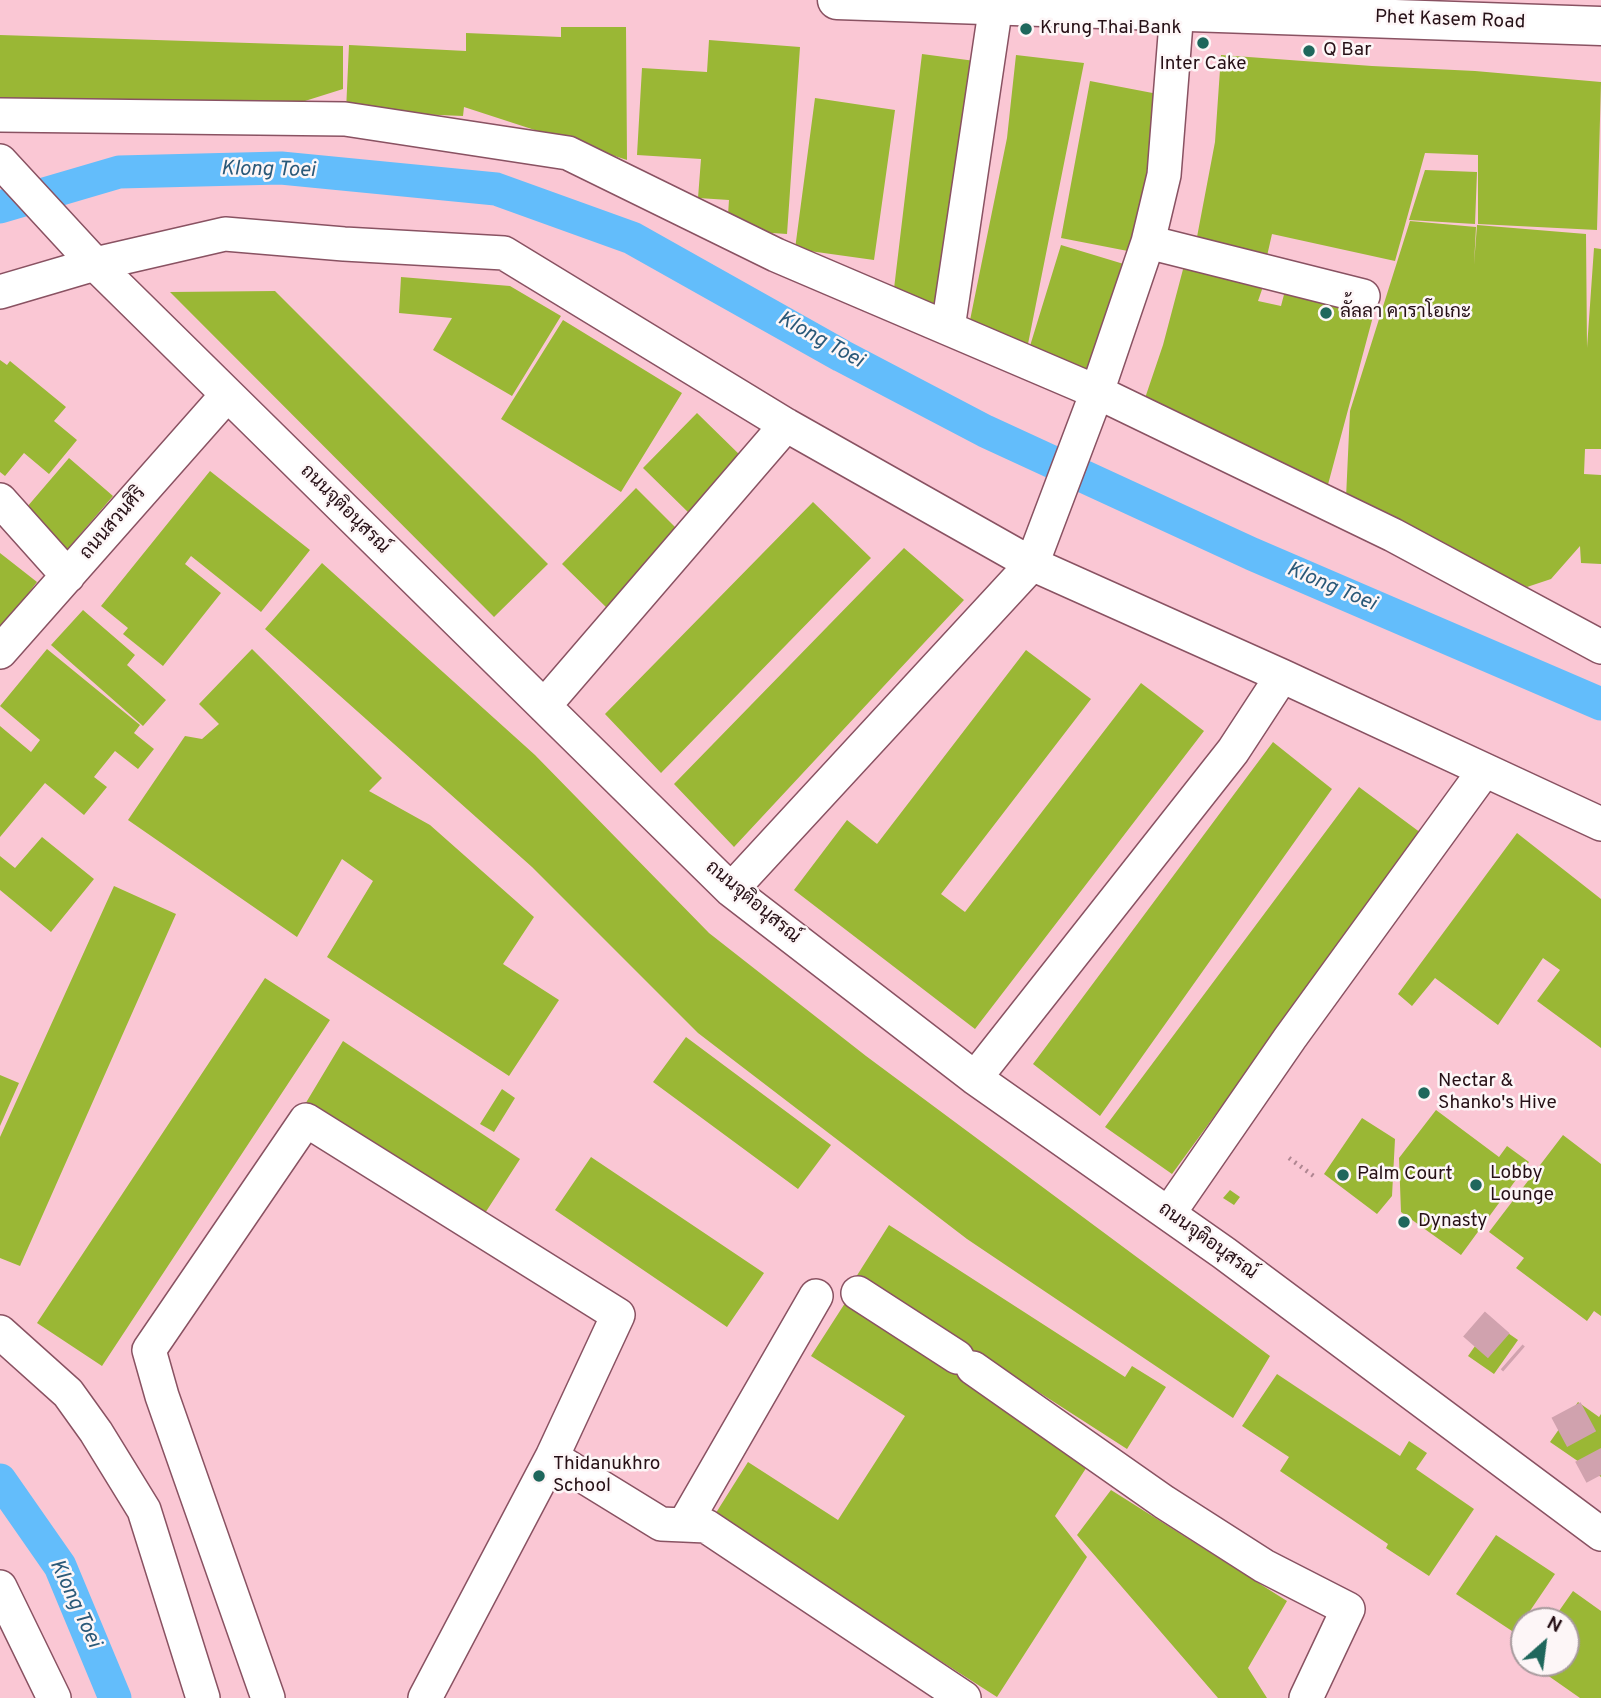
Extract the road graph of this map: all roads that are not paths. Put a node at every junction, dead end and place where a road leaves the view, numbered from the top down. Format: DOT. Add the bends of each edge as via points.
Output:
graph roads {
  1 [pos="837,0"];
  2 [pos="996,5"];
  3 [pos="1177,10"];
  4 [pos="1601,26"];
  5 [pos="0,115"];
  6 [pos="0,161"];
  7 [pos="1147,242"];
  8 [pos="95,264"];
  9 [pos="0,292"];
  10 [pos="1363,296"];
  11 [pos="948,328"];
  12 [pos="1097,392"];
  13 [pos="227,395"];
  14 [pos="786,425"];
  15 [pos="0,500"];
  16 [pos="1032,564"];
  17 [pos="68,576"];
  18 [pos="1601,647"];
  19 [pos="0,652"];
  20 [pos="1282,676"];
  21 [pos="544,706"];
  22 [pos="1485,771"];
  23 [pos="1601,824"];
  24 [pos="730,890"];
  25 [pos="975,1078"];
  26 [pos="1169,1213"];
  27 [pos="858,1293"];
  28 [pos="816,1296"];
  29 [pos="0,1332"];
  30 [pos="552,1457"];
  31 [pos="684,1525"];
  32 [pos="1601,1534"];
  33 [pos="0,1587"];
  34 [pos="54,1698"];
  35 [pos="203,1698"];
  36 [pos="268,1698"];
  37 [pos="425,1698"];
  38 [pos="964,1698"];
  39 [pos="1306,1698"];
  1 -- 2 [label="main road, Phet Kasem Road"];
  2 -- 3 [label="main road, Phet Kasem Road"];
  2 -- 11 [label="street"];
  3 -- 4 [label="main road, Phet Kasem Road"];
  3 -- 7 [label="street" via="1164,175"];
  5 -- 11 [label="street" via="345,119 568,153 776,255"];
  6 -- 8 [label="street, ถนนจุติอนุสรณ์"];
  7 -- 10 [label="street"];
  7 -- 12 [label="street"];
  8 -- 9 [label="street"];
  8 -- 13 [label="street, ถนนจุติอนุสรณ์"];
  8 -- 14 [label="street" via="225,234 504,253"];
  11 -- 12 [label="street"];
  12 -- 16 [label="street"];
  12 -- 18 [label="street" via="1393,536"];
  13 -- 17 [label="street, ถนนสวนศิริ"];
  13 -- 21 [label="street, ถนนจุติอนุสรณ์"];
  14 -- 16 [label="street"];
  14 -- 21 [label="street"];
  15 -- 17 [label="street"];
  16 -- 20 [label="street"];
  16 -- 24 [label="street"];
  17 -- 19 [label="street, ถนนสวนศิริ"];
  20 -- 22 [label="street"];
  20 -- 25 [label="street" via="1233,751"];
  21 -- 24 [label="street, ถนนจุติอนุสรณ์"];
  22 -- 23 [label="street"];
  22 -- 26 [label="street"];
  24 -- 25 [label="street, ถนนจุติอนุสรณ์"];
  25 -- 26 [label="street, ถนนจุติอนุสรณ์"];
  26 -- 32 [label="street, ถนนจุติอนุสรณ์"];
  27 -- 39 [label="street" via="1175,1509 1264,1566 1348,1609"];
  28 -- 31 [label="street"];
  29 -- 35 [label="street" via="68,1393 144,1510"];
  30 -- 31 [label="street" via="661,1524"];
  30 -- 36 [label="street" via="618,1315 306,1120 149,1350"];
  30 -- 37 [label="street"];
  31 -- 38 [label="street" via="706,1526"];
  33 -- 34 [label="street"];
}
